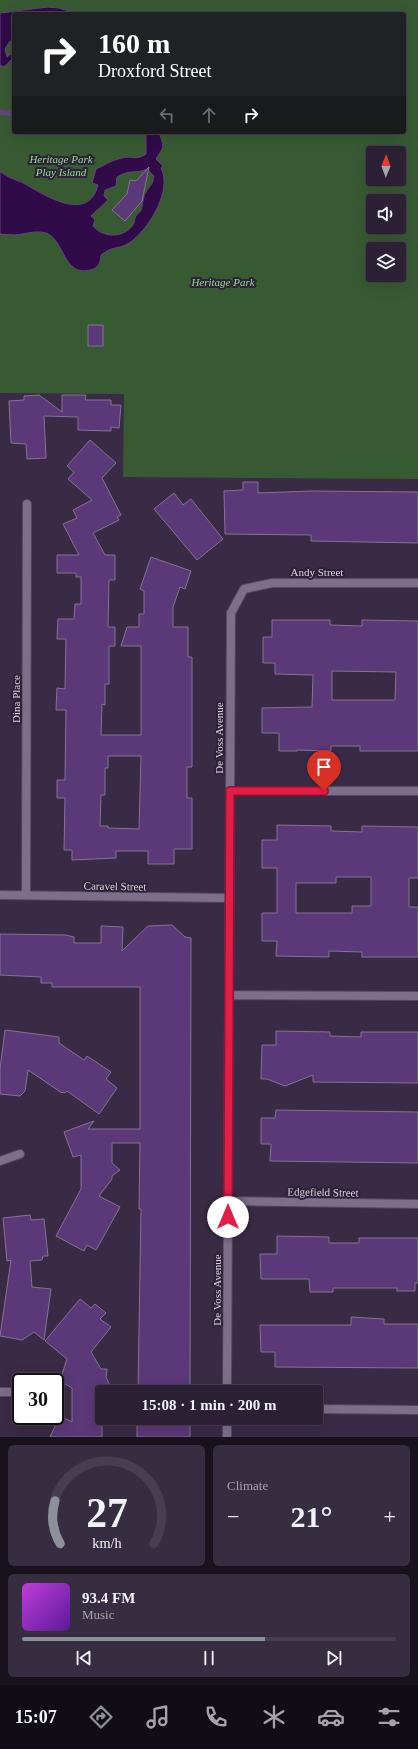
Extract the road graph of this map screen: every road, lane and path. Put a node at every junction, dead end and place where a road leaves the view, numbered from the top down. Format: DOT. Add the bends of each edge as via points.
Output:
graph roads {
  1 [pos="27,504"];
  2 [pos="418,583"];
  3 [pos="231,613"];
  4 [pos="230,791"];
  5 [pos="418,791"];
  6 [pos="0,895"];
  7 [pos="26,895"];
  8 [pos="229,898"];
  9 [pos="229,995"];
  10 [pos="418,996"];
  11 [pos="20,1154"];
  12 [pos="0,1162"];
  13 [pos="228,1202"];
  14 [pos="418,1204"];
  15 [pos="227,1385"];
  16 [pos="0,1392"];
  17 [pos="12,1392"];
  18 [pos="323,1409"];
  19 [pos="418,1410"];
  20 [pos="227,1425"];
  21 [pos="227,1437"];
  1 -- 7 [label="street, Dina Place"];
  2 -- 3 [label="street, Andy Street" via="272,583 244,589"];
  3 -- 4 [label="street, De Voss Avenue"];
  4 -- 5 [label="street"];
  4 -- 8 [label="street, De Voss Avenue"];
  6 -- 7 [label="street, Caravel Street"];
  7 -- 8 [label="street, Caravel Street"];
  8 -- 9 [label="street, De Voss Avenue"];
  9 -- 10 [label="street"];
  9 -- 13 [label="street, De Voss Avenue"];
  11 -- 12 [label="street"];
  13 -- 14 [label="street, Edgefield Street"];
  13 -- 15 [label="street, De Voss Avenue"];
  16 -- 17 [label="street"];
  18 -- 19 [label="street"];
  20 -- 21 [label="street"];
}
